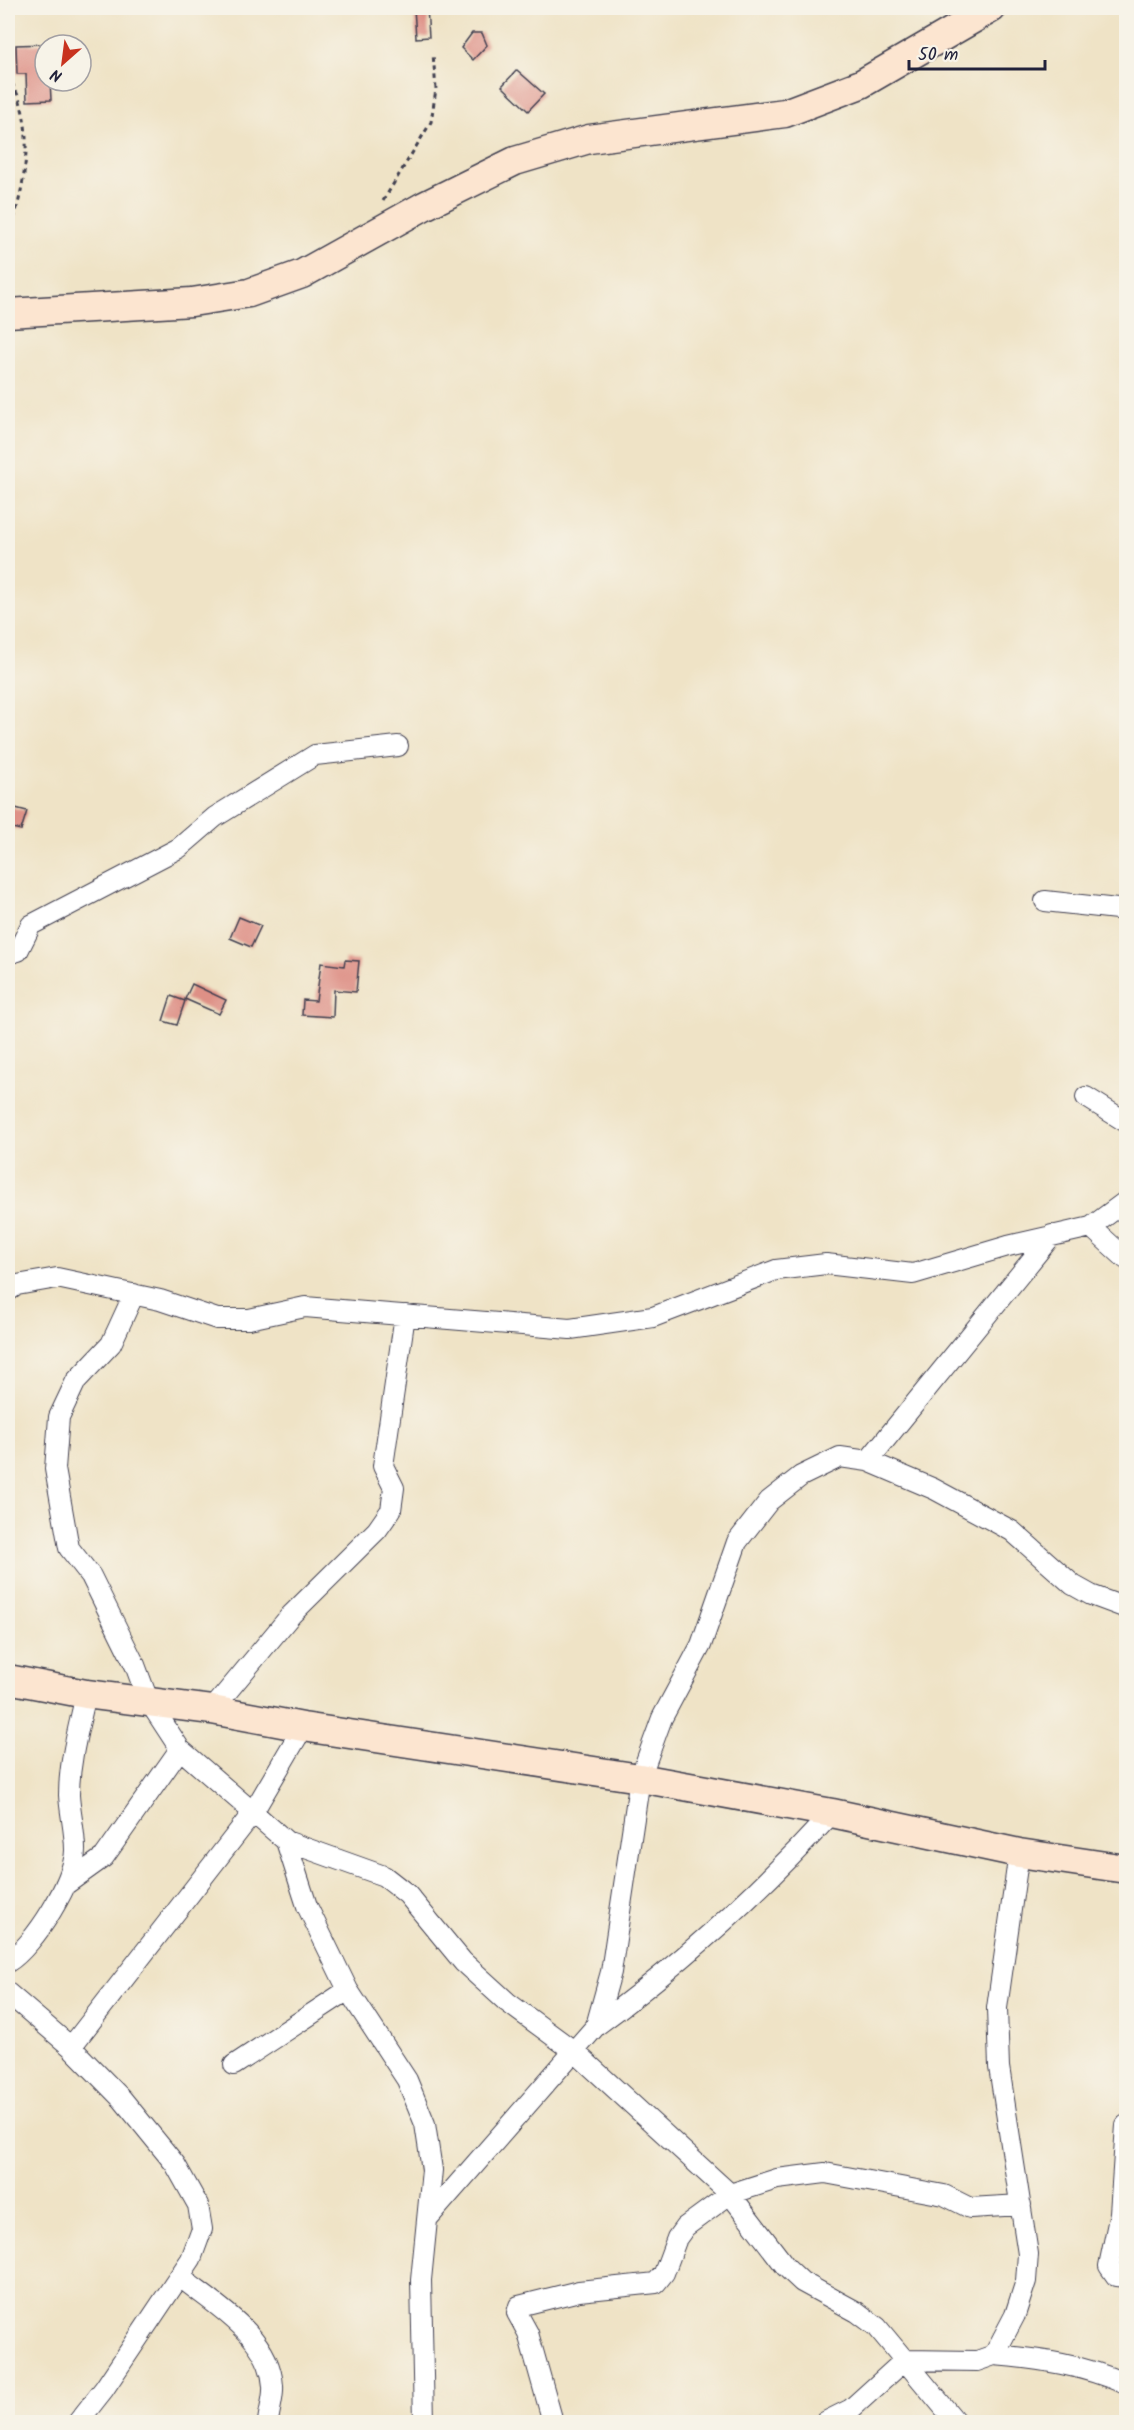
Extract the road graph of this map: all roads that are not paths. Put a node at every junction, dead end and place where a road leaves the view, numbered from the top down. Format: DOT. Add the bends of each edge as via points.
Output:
graph roads {
  1 [pos="992,8"];
  2 [pos="8,314"];
  3 [pos="398,746"];
  4 [pos="1046,901"];
  5 [pos="1126,910"];
  6 [pos="8,954"];
  7 [pos="1086,1096"];
  8 [pos="1126,1122"];
  9 [pos="1126,1202"];
  10 [pos="1090,1227"];
  11 [pos="1052,1235"];
  12 [pos="1126,1259"];
  13 [pos="8,1291"];
  14 [pos="134,1294"];
  15 [pos="405,1315"];
  16 [pos="868,1461"];
  17 [pos="1126,1608"];
  18 [pos="8,1679"];
  19 [pos="86,1694"];
  20 [pos="148,1700"];
  21 [pos="212,1710"];
  22 [pos="303,1727"];
  23 [pos="180,1749"];
  24 [pos="640,1778"];
  25 [pos="832,1813"];
  26 [pos="252,1814"];
  27 [pos="286,1841"];
  28 [pos="1019,1853"];
  29 [pos="1126,1869"];
  30 [pos="63,1885"];
  31 [pos="8,1962"];
  32 [pos="348,1990"];
  33 [pos="8,1993"];
  34 [pos="596,2026"];
  35 [pos="71,2047"];
  36 [pos="575,2052"];
  37 [pos="234,2065"];
  38 [pos="1126,2125"];
  39 [pos="730,2194"];
  40 [pos="1022,2205"];
  41 [pos="429,2217"];
  42 [pos="180,2277"];
  43 [pos="1126,2277"];
  44 [pos="994,2355"];
  45 [pos="905,2360"];
  46 [pos="1126,2384"];
  47 [pos="848,2416"];
  48 [pos="78,2422"];
  49 [pos="268,2422"];
  50 [pos="423,2422"];
  51 [pos="553,2422"];
  52 [pos="825,2422"];
  53 [pos="956,2422"];
  1 -- 2 [label="street" via="861,84 785,113 589,139 515,161 302,274 249,293 192,302"];
  3 -- 6 [label="street" via="315,755 215,817 179,848 32,925 18,951"];
  4 -- 5 [label="street"];
  7 -- 8 [label="street"];
  9 -- 10 [label="street"];
  10 -- 11 [label="street"];
  10 -- 12 [label="street"];
  11 -- 15 [label="street" via="914,1274 826,1264 776,1270 652,1317 570,1329"];
  11 -- 16 [label="street"];
  13 -- 14 [label="street" via="17,1285 57,1278"];
  14 -- 15 [label="street" via="217,1319 249,1319 305,1307"];
  14 -- 20 [label="street" via="111,1344 76,1381 58,1418 55,1468 69,1548 91,1576"];
  15 -- 21 [label="street" via="383,1466 394,1488 391,1510 291,1615"];
  16 -- 17 [label="street" via="1003,1525 1073,1584"];
  16 -- 24 [label="street" via="840,1457 801,1476 769,1501 737,1542 701,1645 662,1718"];
  18 -- 19 [label="street"];
  19 -- 20 [label="street"];
  19 -- 30 [label="street" via="69,1794 75,1851"];
  20 -- 21 [label="street"];
  20 -- 23 [label="street"];
  21 -- 22 [label="street"];
  22 -- 24 [label="street"];
  22 -- 26 [label="street"];
  23 -- 26 [label="street"];
  23 -- 30 [label="street" via="104,1857"];
  24 -- 25 [label="street"];
  24 -- 34 [label="street" via="611,1972"];
  25 -- 28 [label="street"];
  25 -- 34 [label="street" via="797,1852 684,1959"];
  26 -- 27 [label="street"];
  26 -- 35 [label="street"];
  27 -- 32 [label="street" via="307,1906"];
  27 -- 36 [label="street" via="384,1876 408,1894 464,1962 507,2002"];
  28 -- 29 [label="street"];
  28 -- 40 [label="street" via="997,2008 999,2067"];
  30 -- 31 [label="street" via="38,1935"];
  32 -- 37 [label="street"];
  32 -- 41 [label="street" via="407,2080 425,2124 432,2170"];
  33 -- 35 [label="street"];
  34 -- 36 [label="street"];
  35 -- 42 [label="street" via="154,2137 198,2205 202,2229 199,2246"];
  36 -- 39 [label="street"];
  36 -- 41 [label="street"];
  38 -- 43 [label="street" via="1120,2213 1109,2266 1116,2276"];
  39 -- 40 [label="street" via="777,2180 825,2173 944,2195 970,2208"];
  39 -- 45 [label="street" via="786,2267 802,2282 877,2327"];
  39 -- 51 [label="street" via="685,2227 656,2283 579,2291 519,2306 516,2313 528,2333"];
  40 -- 44 [label="street" via="1028,2254 1026,2281 1015,2315"];
  41 -- 50 [label="street" via="422,2280"];
  42 -- 48 [label="street"];
  42 -- 49 [label="street" via="244,2329 266,2357 274,2386"];
  44 -- 45 [label="street" via="977,2361"];
  44 -- 46 [label="street" via="1053,2360"];
  45 -- 47 [label="street"];
  45 -- 53 [label="street"];
  47 -- 52 [label="street"];
}
